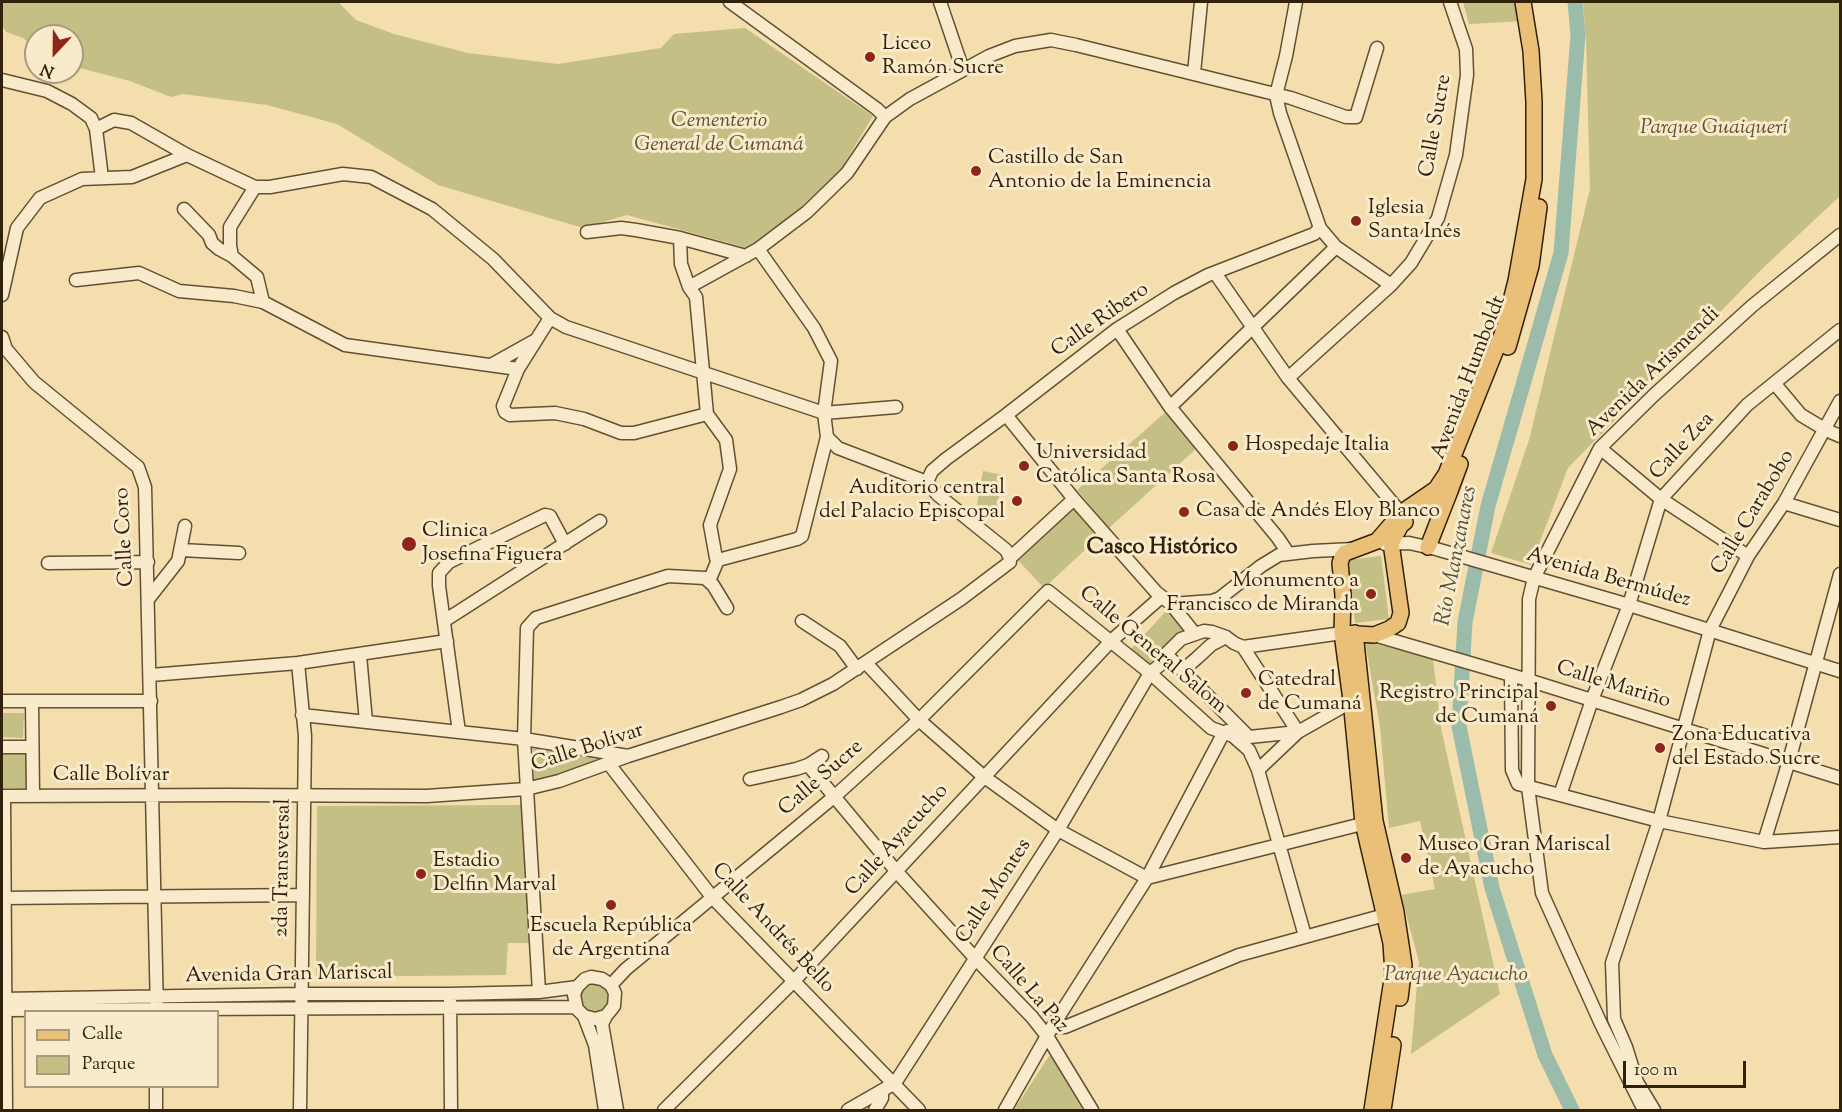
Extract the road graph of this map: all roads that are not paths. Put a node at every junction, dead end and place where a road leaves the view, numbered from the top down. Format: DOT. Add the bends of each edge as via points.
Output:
graph roads {
  1 [pos="730,2"];
  2 [pos="940,2"];
  3 [pos="1201,2"];
  4 [pos="1296,2"];
  5 [pos="1449,2"];
  6 [pos="1523,2"];
  7 [pos="1534,2"];
  8 [pos="1377,48"];
  9 [pos="963,70"];
  10 [pos="1194,73"];
  11 [pos="2,80"];
  12 [pos="1276,95"];
  13 [pos="885,117"];
  14 [pos="96,129"];
  15 [pos="187,155"];
  16 [pos="102,178"];
  17 [pos="255,187"];
  18 [pos="184,209"];
  19 [pos="230,227"];
  20 [pos="1320,228"];
  21 [pos="586,232"];
  22 [pos="209,235"];
  23 [pos="1840,235"];
  24 [pos="680,238"];
  25 [pos="1336,247"];
  26 [pos="758,249"];
  27 [pos="232,256"];
  28 [pos="746,256"];
  29 [pos="1215,273"];
  30 [pos="76,280"];
  31 [pos="1391,285"];
  32 [pos="689,287"];
  33 [pos="2,295"];
  34 [pos="263,303"];
  35 [pos="550,318"];
  36 [pos="1252,326"];
  37 [pos="1117,329"];
  38 [pos="2,337"];
  39 [pos="1838,338"];
  40 [pos="537,339"];
  41 [pos="491,365"];
  42 [pos="518,369"];
  43 [pos="704,373"];
  44 [pos="1288,378"];
  45 [pos="1775,384"];
  46 [pos="1840,401"];
  47 [pos="896,407"];
  48 [pos="1170,407"];
  49 [pos="824,413"];
  50 [pos="707,414"];
  51 [pos="1006,415"];
  52 [pos="1826,430"];
  53 [pos="1840,436"];
  54 [pos="827,437"];
  55 [pos="1600,448"];
  56 [pos="927,482"];
  57 [pos="1450,491"];
  58 [pos="1074,499"];
  59 [pos="1661,500"];
  60 [pos="1784,503"];
  61 [pos="1401,513"];
  62 [pos="1840,520"];
  63 [pos="600,521"];
  64 [pos="185,526"];
  65 [pos="1391,543"];
  66 [pos="565,544"];
  67 [pos="1432,548"];
  68 [pos="1361,549"];
  69 [pos="181,550"];
  70 [pos="239,553"];
  71 [pos="1288,553"];
  72 [pos="1748,556"];
  73 [pos="1010,558"];
  74 [pos="718,560"];
  75 [pos="148,562"];
  76 [pos="48,563"];
  77 [pos="1840,574"];
  78 [pos="1534,578"];
  79 [pos="709,580"];
  80 [pos="1048,591"];
  81 [pos="149,598"];
  82 [pos="1165,601"];
  83 [pos="1629,605"];
  84 [pos="727,608"];
  85 [pos="444,621"];
  86 [pos="802,621"];
  87 [pos="1710,630"];
  88 [pos="1349,633"];
  89 [pos="1195,634"];
  90 [pos="1374,635"];
  91 [pos="1226,637"];
  92 [pos="447,641"];
  93 [pos="1111,641"];
  94 [pos="1243,647"];
  95 [pos="1166,654"];
  96 [pos="360,655"];
  97 [pos="298,663"];
  98 [pos="1817,663"];
  99 [pos="861,666"];
  100 [pos="1840,671"];
  101 [pos="1150,673"];
  102 [pos="1185,674"];
  103 [pos="151,675"];
  104 [pos="1511,676"];
  105 [pos="1527,680"];
  106 [pos="1357,698"];
  107 [pos="151,700"];
  108 [pos="1592,700"];
  109 [pos="2,701"];
  110 [pos="32,702"];
  111 [pos="302,715"];
  112 [pos="919,720"];
  113 [pos="366,722"];
  114 [pos="1683,729"];
  115 [pos="459,732"];
  116 [pos="1298,732"];
  117 [pos="1223,734"];
  118 [pos="1249,737"];
  119 [pos="525,739"];
  120 [pos="2,747"];
  121 [pos="32,747"];
  122 [pos="628,756"];
  123 [pos="822,756"];
  124 [pos="1789,761"];
  125 [pos="609,764"];
  126 [pos="808,765"];
  127 [pos="1258,770"];
  128 [pos="983,776"];
  129 [pos="1840,778"];
  130 [pos="750,779"];
  131 [pos="1528,788"];
  132 [pos="526,789"];
  133 [pos="33,795"];
  134 [pos="1560,795"];
  135 [pos="3,796"];
  136 [pos="153,796"];
  137 [pos="304,796"];
  138 [pos="835,796"];
  139 [pos="1659,821"];
  140 [pos="1369,822"];
  141 [pos="1058,830"];
  142 [pos="1840,837"];
  143 [pos="1764,842"];
  144 [pos="1280,845"];
  145 [pos="897,872"];
  146 [pos="1147,878"];
  147 [pos="303,895"];
  148 [pos="153,896"];
  149 [pos="712,897"];
  150 [pos="3,898"];
  151 [pos="1390,914"];
  152 [pos="1305,936"];
  153 [pos="975,958"];
  154 [pos="793,982"];
  155 [pos="611,986"];
  156 [pos="577,987"];
  157 [pos="539,992"];
  158 [pos="302,994"];
  159 [pos="450,1000"];
  160 [pos="3,1004"];
  161 [pos="157,1006"];
  162 [pos="301,1008"];
  163 [pos="580,1011"];
  164 [pos="606,1016"];
  165 [pos="1390,1030"];
  166 [pos="1049,1031"];
  167 [pos="895,1083"];
  168 [pos="156,1088"];
  169 [pos="882,1091"];
  170 [pos="6,1110"];
  171 [pos="156,1110"];
  172 [pos="300,1110"];
  173 [pos="451,1110"];
  174 [pos="605,1110"];
  175 [pos="617,1110"];
  176 [pos="664,1110"];
  177 [pos="848,1110"];
  178 [pos="876,1110"];
  179 [pos="920,1110"];
  180 [pos="1005,1110"];
  181 [pos="1092,1110"];
  182 [pos="1372,1110"];
  183 [pos="1383,1110"];
  184 [pos="1644,1110"];
  185 [pos="1654,1110"];
  1 -- 13 [label="street"];
  2 -- 9 [label="street"];
  3 -- 10 [label="street"];
  4 -- 12 [label="street"];
  5 -- 31 [label="street, Calle Sucre" via="1466,49 1467,75 1456,155 1438,218 1411,263"];
  6 -- 61 [label="main road, Avenida Humboldt" via="1531,51 1535,147 1534,179 1516,281 1503,332 1446,474 1436,489"];
  7 -- 57 [label="main road, Avenida Humboldt" via="1545,141 1532,266 1513,334"];
  8 -- 12 [label="street" via="1356,117"];
  9 -- 10 [label="street" via="1015,46 1051,40"];
  9 -- 13 [label="street"];
  10 -- 12 [label="street"];
  11 -- 14 [label="street" via="47,91 72,104 91,118"];
  12 -- 20 [label="street"];
  13 -- 26 [label="street" via="847,173 807,212"];
  14 -- 15 [label="street" via="114,120 131,123"];
  14 -- 16 [label="street"];
  15 -- 16 [label="street" via="132,177"];
  15 -- 17 [label="street"];
  16 -- 33 [label="street" via="82,179 40,198 17,228"];
  17 -- 19 [label="street"];
  17 -- 35 [label="street" via="343,174 371,177 391,185 432,208 493,259"];
  18 -- 22 [label="street"];
  19 -- 22 [label="street" via="223,233"];
  19 -- 27 [label="street"];
  20 -- 25 [label="street"];
  20 -- 29 [label="street, Calle Ribero" via="1314,234"];
  21 -- 24 [label="street" via="621,228"];
  22 -- 27 [label="street" via="212,243"];
  23 -- 55 [label="street, Avenida Arismendi" via="1752,306"];
  24 -- 28 [label="street"];
  24 -- 32 [label="street" via="681,264"];
  25 -- 31 [label="street"];
  25 -- 36 [label="street"];
  26 -- 28 [label="street"];
  26 -- 49 [label="street" via="814,328 831,361"];
  27 -- 34 [label="street" via="257,277"];
  28 -- 32 [label="street"];
  29 -- 36 [label="street"];
  29 -- 37 [label="street, Calle Ribero" via="1173,293"];
  30 -- 34 [label="street" via="140,273 179,291"];
  31 -- 44 [label="street, Calle Sucre"];
  32 -- 43 [label="street" via="696,297"];
  34 -- 41 [label="street" via="345,345"];
  35 -- 40 [label="street"];
  35 -- 43 [label="street" via="566,327"];
  36 -- 44 [label="street"];
  36 -- 48 [label="street"];
  37 -- 48 [label="street"];
  37 -- 51 [label="street, Calle Ribero"];
  38 -- 75 [label="street, Calle Coro" via="6,349 34,382 138,467 147,498"];
  39 -- 45 [label="street, Calle Zea"];
  40 -- 41 [label="street"];
  40 -- 42 [label="street"];
  41 -- 42 [label="street"];
  42 -- 50 [label="street" via="503,406 510,415 555,413 621,433 634,433"];
  43 -- 49 [label="street"];
  43 -- 50 [label="street"];
  44 -- 61 [label="street"];
  45 -- 52 [label="street" via="1801,415"];
  45 -- 59 [label="street, Calle Zea" via="1748,405"];
  46 -- 52 [label="street, Calle Carabobo"];
  47 -- 49 [label="street"];
  48 -- 71 [label="street"];
  49 -- 54 [label="street"];
  50 -- 74 [label="street" via="726,440 730,469 710,525"];
  51 -- 56 [label="street, Calle Ribero" via="946,459 932,471"];
  51 -- 58 [label="street"];
  52 -- 53 [label="street"];
  52 -- 60 [label="street, Calle Carabobo"];
  54 -- 56 [label="street" via="838,448"];
  54 -- 74 [label="street" via="802,536"];
  55 -- 59 [label="street"];
  55 -- 78 [label="street, Avenida Arismendi"];
  56 -- 73 [label="street" via="1006,550"];
  57 -- 65 [label="main road, Avenida Humboldt" via="1401,525"];
  57 -- 67 [label="main road"];
  58 -- 73 [label="street, Calle Bolívar"];
  58 -- 82 [label="street"];
  59 -- 72 [label="street"];
  59 -- 83 [label="street, Calle Zea"];
  60 -- 62 [label="street"];
  60 -- 72 [label="street, Calle Carabobo"];
  61 -- 68 [label="main road, Avenida Humboldt" via="1377,541"];
  63 -- 66 [label="street"];
  64 -- 69 [label="street"];
  65 -- 67 [label="street, Avenida Bermúdez"];
  65 -- 68 [label="street, Avenida Bermúdez"];
  65 -- 90 [label="main road" via="1401,613 1398,623"];
  66 -- 85 [label="street"];
  66 -- 85 [label="street" via="550,516 545,515 449,562 439,573"];
  67 -- 78 [label="street, Avenida Bermúdez"];
  68 -- 71 [label="street, Avenida Bermúdez"];
  68 -- 88 [label="main road, Avenida Humboldt" via="1342,557"];
  69 -- 70 [label="street"];
  69 -- 81 [label="street" via="178,561"];
  71 -- 82 [label="street" via="1272,558 1220,598"];
  72 -- 87 [label="street, Calle Carabobo"];
  73 -- 99 [label="street, Calle Bolívar" via="1010,562 961,599"];
  74 -- 79 [label="street"];
  75 -- 76 [label="street"];
  75 -- 81 [label="street, Calle Coro"];
  77 -- 98 [label="street"];
  78 -- 83 [label="street, Avenida Bermúdez"];
  78 -- 105 [label="street, Avenida Arismendi" via="1529,599"];
  79 -- 84 [label="street"];
  79 -- 119 [label="street" via="668,576 530,623"];
  80 -- 93 [label="street, Calle General Salom"];
  80 -- 112 [label="street, Calle Sucre"];
  81 -- 103 [label="street, Calle Coro"];
  82 -- 89 [label="street"];
  82 -- 93 [label="street, Calle Ayacucho"];
  83 -- 87 [label="street, Avenida Bermúdez"];
  83 -- 108 [label="street, Calle Zea"];
  85 -- 92 [label="street"];
  86 -- 99 [label="street" via="840,646"];
  87 -- 98 [label="street, Avenida Bermúdez"];
  87 -- 114 [label="street, Calle Carabobo"];
  88 -- 90 [label="main road"];
  88 -- 94 [label="street"];
  88 -- 106 [label="main road, Avenida Humboldt"];
  89 -- 91 [label="street" via="1204,631"];
  89 -- 95 [label="street, Calle Montes" via="1182,639"];
  90 -- 104 [label="street, Calle Mariño"];
  91 -- 94 [label="street"];
  91 -- 102 [label="street" via="1211,645"];
  92 -- 96 [label="street"];
  92 -- 115 [label="street"];
  93 -- 101 [label="street, Calle General Salom"];
  93 -- 128 [label="street, Calle Ayacucho"];
  94 -- 116 [label="street"];
  95 -- 101 [label="street, Calle Montes"];
  95 -- 102 [label="street"];
  96 -- 97 [label="street"];
  96 -- 113 [label="street"];
  97 -- 103 [label="street"];
  97 -- 111 [label="street, 2da Transversal"];
  98 -- 100 [label="street, Avenida Bermúdez"];
  98 -- 124 [label="street"];
  99 -- 112 [label="street"];
  99 -- 122 [label="street, Calle Bolívar" via="801,700"];
  101 -- 117 [label="street, Calle General Salom" via="1210,728"];
  101 -- 141 [label="street, Calle Montes"];
  102 -- 118 [label="street"];
  103 -- 107 [label="street, Calle Coro"];
  104 -- 105 [label="street, Calle Mariño"];
  104 -- 131 [label="street" via="1512,770 1518,784"];
  105 -- 108 [label="street, Calle Mariño"];
  105 -- 131 [label="street, Avenida Arismendi"];
  106 -- 116 [label="street"];
  106 -- 140 [label="main road, Avenida Humboldt"];
  107 -- 110 [label="street"];
  107 -- 136 [label="street, Calle Coro"];
  108 -- 114 [label="street, Calle Mariño"];
  108 -- 134 [label="street, Calle Zea"];
  109 -- 110 [label="street"];
  110 -- 121 [label="street"];
  111 -- 113 [label="street"];
  111 -- 137 [label="street, 2da Transversal"];
  112 -- 128 [label="street"];
  112 -- 138 [label="street, Calle Sucre"];
  113 -- 115 [label="street"];
  114 -- 124 [label="street, Calle Mariño"];
  114 -- 139 [label="street, Calle Carabobo"];
  115 -- 119 [label="street"];
  116 -- 118 [label="street"];
  116 -- 127 [label="street"];
  117 -- 118 [label="street" via="1238,731"];
  117 -- 127 [label="street, Calle General Salom" via="1233,736 1249,750"];
  117 -- 146 [label="street"];
  119 -- 122 [label="street"];
  119 -- 132 [label="street"];
  120 -- 121 [label="street"];
  121 -- 133 [label="street"];
  122 -- 125 [label="street, Calle Bolívar"];
  123 -- 126 [label="street"];
  124 -- 129 [label="street, Calle Mariño"];
  124 -- 143 [label="street"];
  125 -- 132 [label="street, Calle Bolívar"];
  125 -- 149 [label="street, Calle Andrés Bello"];
  126 -- 130 [label="street"];
  126 -- 138 [label="street, Calle La Paz"];
  127 -- 144 [label="street, Calle General Salom"];
  128 -- 141 [label="street"];
  128 -- 145 [label="street, Calle Ayacucho"];
  131 -- 134 [label="street"];
  131 -- 184 [label="street, Avenida Arismendi" via="1542,893"];
  132 -- 137 [label="street, Calle Bolívar" via="428,796"];
  132 -- 157 [label="street"];
  133 -- 135 [label="street, Calle Bolívar"];
  133 -- 136 [label="street, Calle Bolívar"];
  134 -- 139 [label="street"];
  135 -- 150 [label="street"];
  136 -- 137 [label="street, Calle Bolívar"];
  136 -- 148 [label="street, Calle Coro"];
  137 -- 147 [label="street, 2da Transversal"];
  138 -- 145 [label="street, Calle La Paz"];
  138 -- 149 [label="street, Calle Sucre"];
  139 -- 143 [label="street"];
  139 -- 185 [label="street, Calle Carabobo" via="1612,963 1614,1019 1637,1082"];
  140 -- 144 [label="street"];
  140 -- 151 [label="main road, Avenida Humboldt"];
  141 -- 146 [label="street"];
  141 -- 153 [label="street, Calle Montes"];
  142 -- 143 [label="street"];
  144 -- 146 [label="street"];
  144 -- 152 [label="street, Calle General Salom"];
  145 -- 153 [label="street, Calle La Paz"];
  145 -- 154 [label="street, Calle Ayacucho"];
  146 -- 166 [label="street"];
  147 -- 148 [label="street"];
  147 -- 158 [label="street, 2da Transversal"];
  148 -- 150 [label="street"];
  148 -- 161 [label="street, Calle Coro"];
  149 -- 154 [label="street, Calle Andrés Bello"];
  149 -- 155 [label="street, Calle Sucre"];
  150 -- 160 [label="street"];
  151 -- 152 [label="street"];
  151 -- 165 [label="main road, Avenida Humboldt" via="1404,965"];
  152 -- 166 [label="street" via="1239,955"];
  153 -- 166 [label="street, Calle La Paz"];
  153 -- 167 [label="street, Calle Montes"];
  154 -- 167 [label="street, Calle Andrés Bello"];
  154 -- 176 [label="street, Calle Ayacucho"];
  155 -- 156 [label="street" via="596,977 585,979"];
  155 -- 164 [label="street" via="615,1002"];
  156 -- 157 [label="street, Avenida Gran Mariscal"];
  156 -- 163 [label="street" via="573,999"];
  157 -- 159 [label="street, Avenida Gran Mariscal"];
  158 -- 159 [label="street, Avenida Gran Mariscal"];
  158 -- 161 [label="street, Avenida Gran Mariscal"];
  158 -- 162 [label="street, 2da Transversal"];
  159 -- 162 [label="street, Avenida Gran Mariscal"];
  159 -- 163 [label="street, Avenida Gran Mariscal"];
  159 -- 173 [label="street"];
  160 -- 161 [label="street, Avenida Gran Mariscal"];
  160 -- 170 [label="street"];
  161 -- 162 [label="street, Avenida Gran Mariscal"];
  162 -- 172 [label="street, 2da Transversal"];
  163 -- 164 [label="street" via="595,1019"];
  163 -- 174 [label="street" via="594,1045"];
  164 -- 175 [label="street" via="602,1024"];
  165 -- 182 [label="main road, Avenida Humboldt"];
  165 -- 183 [label="main road, Avenida Humboldt"];
  166 -- 180 [label="street"];
  166 -- 181 [label="street, Calle La Paz"];
  167 -- 169 [label="street, Calle Montes"];
  167 -- 179 [label="street, Calle Andrés Bello"];
  168 -- 171 [label="street"];
  169 -- 177 [label="street, Calle Montes"];
  169 -- 178 [label="street"];
}
